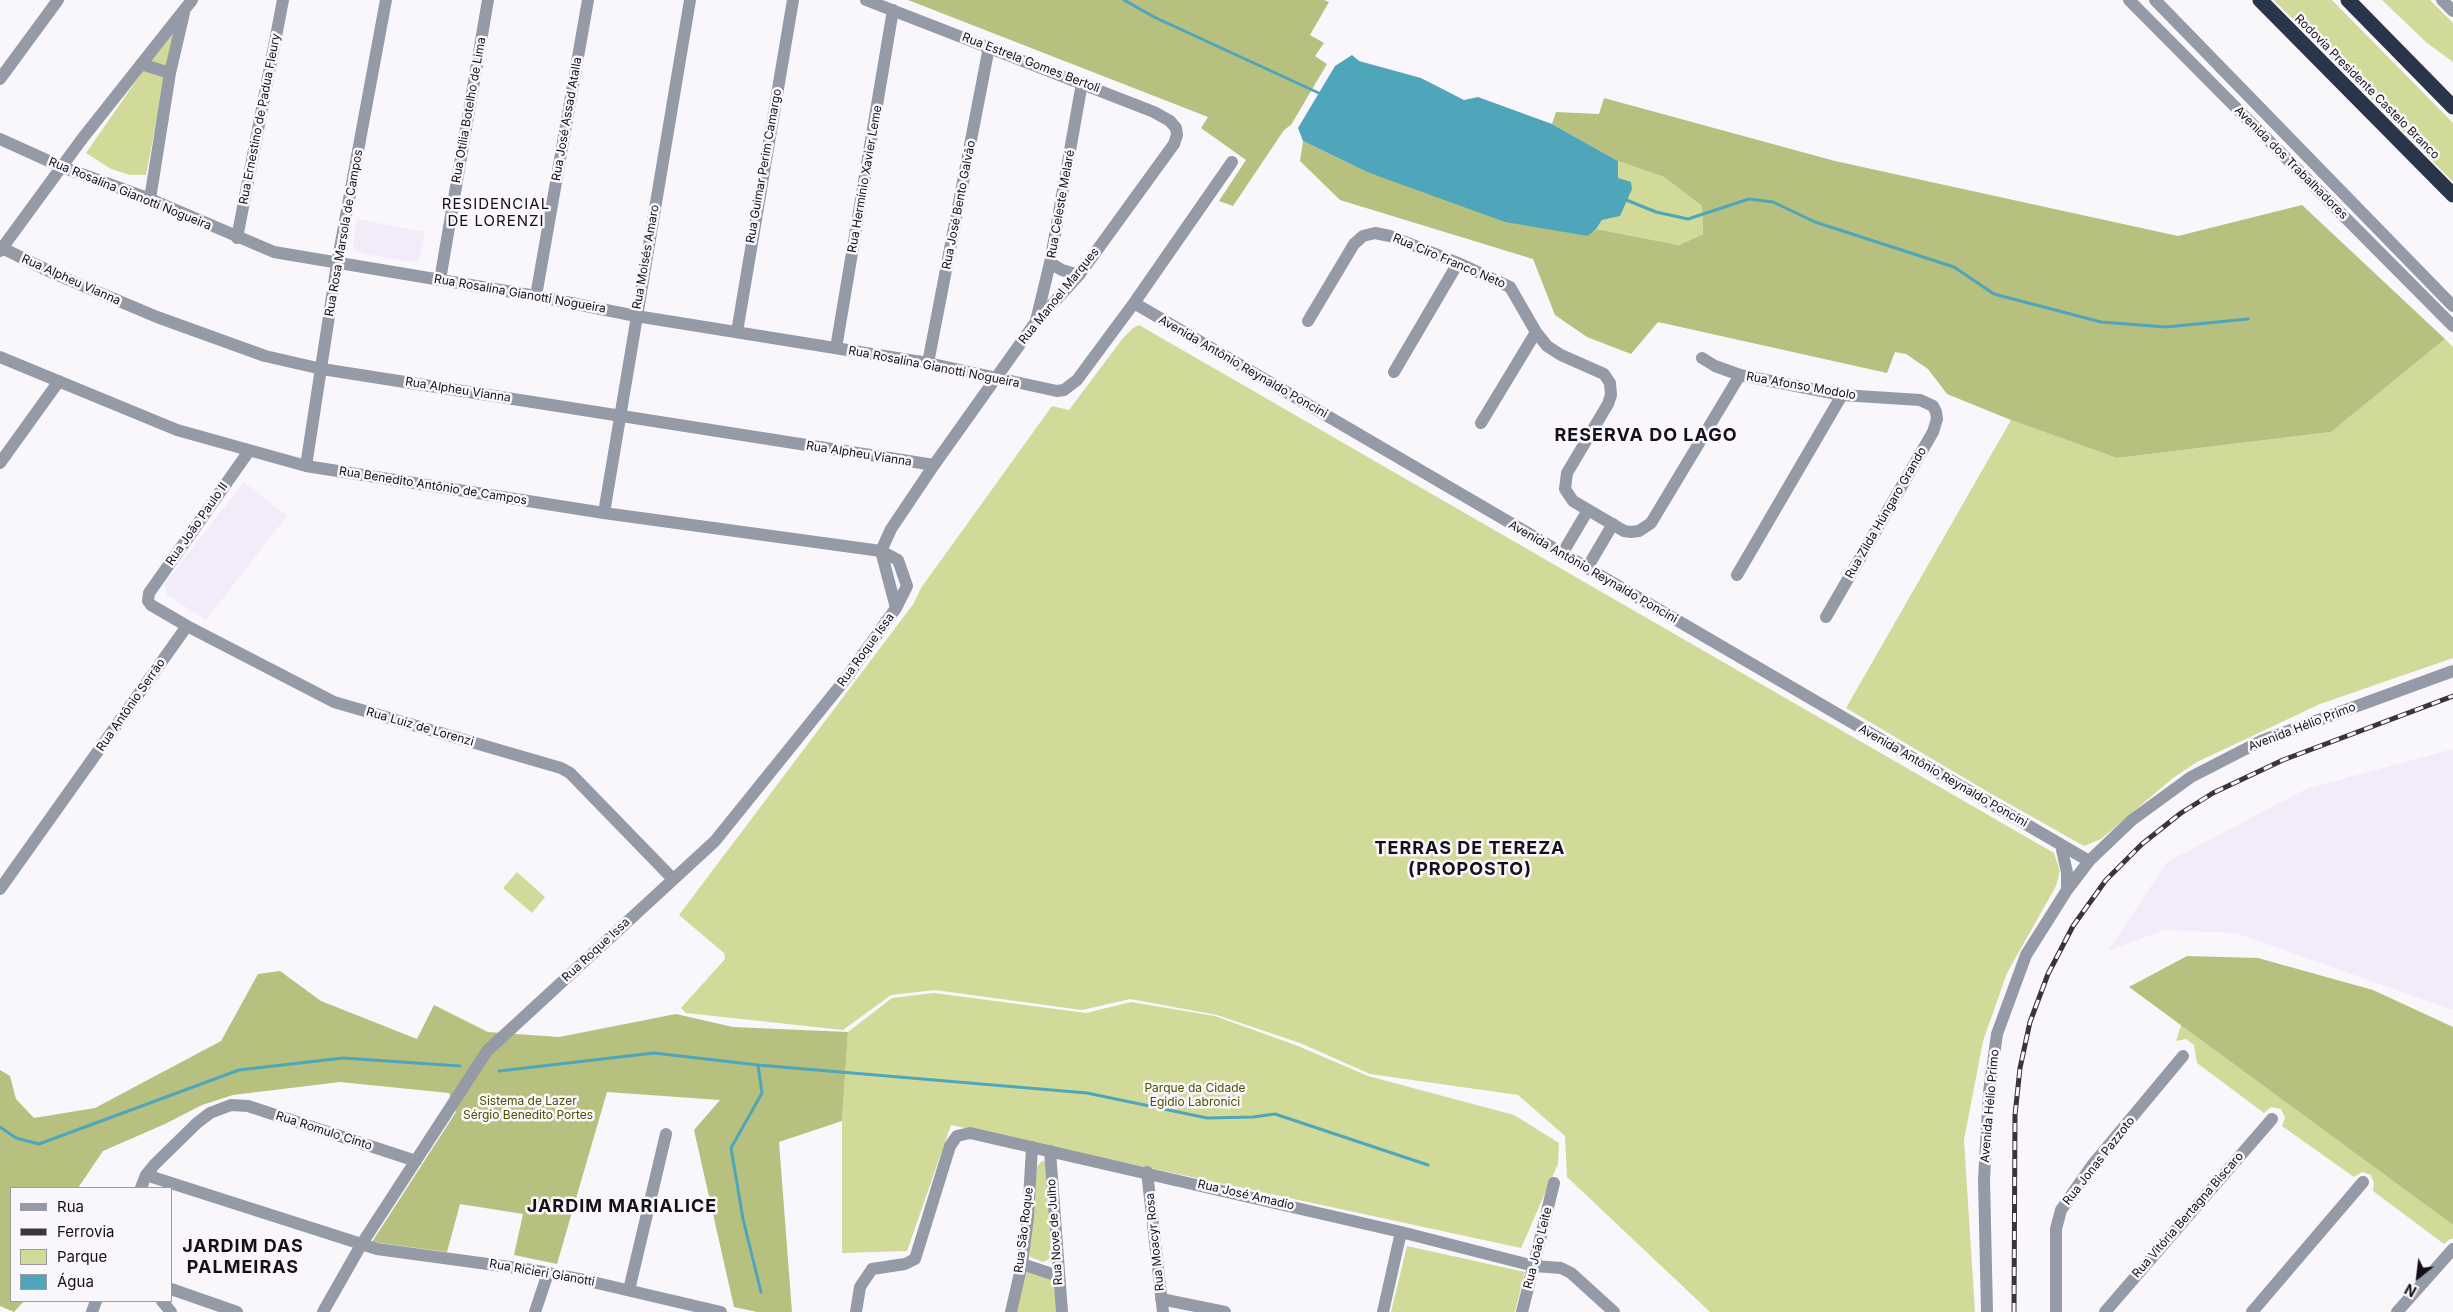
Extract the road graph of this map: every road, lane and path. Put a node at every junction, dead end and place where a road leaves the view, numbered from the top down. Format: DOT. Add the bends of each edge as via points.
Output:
graph roads {
  1 [pos="58,0"];
  2 [pos="283,0"];
  3 [pos="386,0"];
  4 [pos="488,0"];
  5 [pos="588,0"];
  6 [pos="690,0"];
  7 [pos="793,0"];
  8 [pos="866,0"];
  9 [pos="2129,0"];
  10 [pos="2155,0"];
  11 [pos="2260,0"];
  12 [pos="2348,0"];
  13 [pos="2442,0"];
  14 [pos="188,5"];
  15 [pos="893,10"];
  16 [pos="2453,11"];
  17 [pos="989,47"];
  18 [pos="141,64"];
  19 [pos="170,73"];
  20 [pos="0,79"];
  21 [pos="1082,83"];
  22 [pos="2244,91"];
  23 [pos="2231,102"];
  24 [pos="2453,107"];
  25 [pos="0,139"];
  26 [pos="1174,144"];
  27 [pos="1232,162"];
  28 [pos="62,167"];
  29 [pos="2453,195"];
  30 [pos="150,200"];
  31 [pos="237,238"];
  32 [pos="1,249"];
  33 [pos="1050,263"];
  34 [pos="1458,263"];
  35 [pos="338,264"];
  36 [pos="1079,275"];
  37 [pos="440,280"];
  38 [pos="536,296"];
  39 [pos="1134,303"];
  40 [pos="2453,306"];
  41 [pos="636,316"];
  42 [pos="1308,321"];
  43 [pos="1036,323"];
  44 [pos="2453,326"];
  45 [pos="737,332"];
  46 [pos="1536,332"];
  47 [pos="836,348"];
  48 [pos="0,357"];
  49 [pos="1702,358"];
  50 [pos="928,363"];
  51 [pos="322,369"];
  52 [pos="1394,372"];
  53 [pos="1740,375"];
  54 [pos="996,378"];
  55 [pos="59,381"];
  56 [pos="1842,395"];
  57 [pos="1933,406"];
  58 [pos="619,416"];
  59 [pos="1481,423"];
  60 [pos="249,451"];
  61 [pos="0,462"];
  62 [pos="306,466"];
  63 [pos="934,466"];
  64 [pos="1588,510"];
  65 [pos="604,514"];
  66 [pos="1613,524"];
  67 [pos="881,551"];
  68 [pos="1562,554"];
  69 [pos="1587,568"];
  70 [pos="1737,575"];
  71 [pos="148,598"];
  72 [pos="1826,617"];
  73 [pos="187,626"];
  74 [pos="2453,671"];
  75 [pos="2104,846"];
  76 [pos="2068,850"];
  77 [pos="2087,864"];
  78 [pos="673,880"];
  79 [pos="0,889"];
  80 [pos="2067,890"];
  81 [pos="2184,1056"];
  82 [pos="2272,1119"];
  83 [pos="666,1134"];
  84 [pos="1032,1148"];
  85 [pos="1050,1151"];
  86 [pos="416,1161"];
  87 [pos="1147,1172"];
  88 [pos="146,1175"];
  89 [pos="2363,1182"];
  90 [pos="1554,1183"];
  91 [pos="141,1187"];
  92 [pos="1401,1232"];
  93 [pos="361,1245"];
  94 [pos="2452,1249"];
  95 [pos="1022,1264"];
  96 [pos="1534,1266"];
  97 [pos="548,1273"];
  98 [pos="1058,1276"];
  99 [pos="172,1289"];
  100 [pos="629,1290"];
  101 [pos="1161,1298"];
  102 [pos="163,1302"];
  103 [pos="702,1310"];
  104 [pos="171,1312"];
  105 [pos="237,1312"];
  106 [pos="323,1312"];
  107 [pos="535,1312"];
  108 [pos="721,1312"];
  109 [pos="856,1312"];
  110 [pos="1011,1312"];
  111 [pos="1062,1312"];
  112 [pos="1163,1312"];
  113 [pos="1225,1312"];
  114 [pos="1383,1312"];
  115 [pos="1522,1312"];
  116 [pos="1614,1312"];
  117 [pos="1987,1312"];
  118 [pos="2056,1312"];
  119 [pos="2104,1312"];
  120 [pos="2252,1312"];
  121 [pos="2397,1312"];
  1 -- 20 [label="street"];
  2 -- 31 [label="street, Rua Ernestino de Padua Fleury"];
  3 -- 35 [label="street, Rua Rosa Marsola de Campos"];
  4 -- 37 [label="street, Rua Otília Botelho de Lima"];
  5 -- 38 [label="street, Rua José Assad Atalla"];
  6 -- 41 [label="street, Rua Moisés Amaro"];
  7 -- 45 [label="street, Rua Guimar Perim Camargo"];
  8 -- 15 [label="street, Rua Estrela Gomes Bertoli"];
  9 -- 23 [label="street, Avenida dos Trabalhadores"];
  10 -- 22 [label="street, Avenida dos Trabalhadores"];
  11 -- 29 [label="highway, Rodovia Presidente Castelo Branco"];
  12 -- 24 [label="highway"];
  13 -- 16 [label="street"];
  14 -- 18 [label="street"];
  14 -- 19 [label="street"];
  15 -- 17 [label="street, Rua Estrela Gomes Bertoli"];
  15 -- 47 [label="street, Rua Hermínio Xavier Leme"];
  17 -- 21 [label="street, Rua Estrela Gomes Bertoli"];
  17 -- 50 [label="street, Rua José Bento Galvão"];
  18 -- 19 [label="street"];
  18 -- 28 [label="street"];
  19 -- 30 [label="street"];
  21 -- 26 [label="street, Rua Estrela Gomes Bertoli" via="1170,121 1176,128"];
  21 -- 33 [label="street, Rua Celeste Melaré"];
  22 -- 23 [label="street"];
  22 -- 40 [label="street, Avenida dos Trabalhadores"];
  23 -- 44 [label="street, Avenida dos Trabalhadores"];
  25 -- 28 [label="street, Rua Rosalina Gianotti Nogueira"];
  26 -- 36 [label="street, Rua Manoel Marques"];
  27 -- 39 [label="street"];
  28 -- 30 [label="street, Rua Rosalina Gianotti Nogueira"];
  28 -- 32 [label="street"];
  30 -- 31 [label="street, Rua Rosalina Gianotti Nogueira"];
  31 -- 35 [label="street, Rua Rosalina Gianotti Nogueira" via="274,252"];
  32 -- 51 [label="street, Rua Alpheu Vianna" via="157,317 265,356"];
  33 -- 36 [label="street"];
  33 -- 43 [label="street, Rua Celeste Melaré"];
  34 -- 42 [label="street, Rua Ciro Franco Neto" via="1390,236 1375,233 1363,236 1354,244"];
  34 -- 46 [label="street, Rua Ciro Franco Neto" via="1510,286"];
  34 -- 52 [label="street"];
  35 -- 37 [label="street, Rua Rosalina Gianotti Nogueira"];
  35 -- 51 [label="street, Rua Rosa Marsola de Campos"];
  36 -- 43 [label="street, Rua Manoel Marques"];
  37 -- 38 [label="street, Rua Rosalina Gianotti Nogueira"];
  38 -- 41 [label="street, Rua Rosalina Gianotti Nogueira"];
  39 -- 54 [label="street, Rua Rosalina Gianotti Nogueira" via="1070,387 1057,391"];
  39 -- 68 [label="street, Avenida Antônio Reynaldo Poncini"];
  41 -- 45 [label="street, Rua Rosalina Gianotti Nogueira"];
  41 -- 58 [label="street, Rua Moisés Amaro"];
  43 -- 54 [label="street, Rua Manoel Marques"];
  45 -- 47 [label="street, Rua Rosalina Gianotti Nogueira"];
  46 -- 59 [label="street"];
  46 -- 64 [label="street, Rua Ciro Franco Neto" via="1560,356 1604,374 1610,384 1608,404 1567,473 1566,489 1573,501"];
  47 -- 50 [label="street, Rua Rosalina Gianotti Nogueira"];
  48 -- 55 [label="street, Rua Benedito Antônio de Campos"];
  49 -- 53 [label="street, Rua Afonso Modolo"];
  50 -- 54 [label="street, Rua Rosalina Gianotti Nogueira"];
  51 -- 58 [label="street, Rua Alpheu Vianna"];
  51 -- 62 [label="street, Rua Rosa Marsola de Campos"];
  53 -- 56 [label="street, Rua Afonso Modolo"];
  53 -- 66 [label="street" via="1651,523 1638,531 1624,531"];
  54 -- 63 [label="street, Rua Manoel Marques"];
  55 -- 60 [label="street, Rua Benedito Antônio de Campos" via="177,430"];
  55 -- 61 [label="street"];
  56 -- 57 [label="street, Rua Afonso Modolo" via="1920,400"];
  56 -- 70 [label="street"];
  57 -- 72 [label="street, Rua Zilda Húngaro Grando" via="1937,419 1933,432"];
  58 -- 63 [label="street, Rua Alpheu Vianna"];
  58 -- 65 [label="street, Rua Moisés Amaro"];
  60 -- 62 [label="street, Rua Benedito Antônio de Campos"];
  60 -- 71 [label="street, Rua João Paulo II"];
  62 -- 65 [label="street, Rua Benedito Antônio de Campos"];
  63 -- 67 [label="street, Rua Manoel Marques" via="891,529"];
  64 -- 66 [label="street"];
  64 -- 68 [label="street"];
  65 -- 67 [label="street, Rua Benedito Antônio de Campos"];
  66 -- 69 [label="street"];
  67 -- 78 [label="street, Rua Roque Issa" via="896,608 844,681 732,821"];
  68 -- 69 [label="street, Avenida Antônio Reynaldo Poncini"];
  69 -- 76 [label="street, Avenida Antônio Reynaldo Poncini"];
  71 -- 73 [label="street, Rua Luiz de Lorenzi" via="157,609"];
  73 -- 78 [label="street, Rua Luiz de Lorenzi" via="334,702 561,768"];
  73 -- 79 [label="street, Rua Antônio Serrão"];
  74 -- 75 [label="street, Avenida Hélio Primo" via="2261,741 2229,757 2154,803"];
  75 -- 76 [label="street"];
  75 -- 77 [label="street, Avenida Hélio Primo"];
  76 -- 77 [label="street, Avenida Antônio Reynaldo Poncini"];
  76 -- 80 [label="street"];
  77 -- 80 [label="street, Avenida Hélio Primo"];
  78 -- 86 [label="street, Rua Roque Issa" via="487,1051"];
  80 -- 117 [label="street, Avenida Hélio Primo" via="2026,955 1997,1034 1989,1092 1984,1179"];
  81 -- 118 [label="street, Rua Jonas Pazzoto" via="2093,1164 2061,1210 2056,1229"];
  82 -- 119 [label="street, Rua Vitória Bertagna Biscaro"];
  83 -- 100 [label="street"];
  84 -- 85 [label="street, Rua José Amadio"];
  84 -- 95 [label="street, Rua São Roque"];
  84 -- 109 [label="street, Rua José Amadio" via="976,1134 957,1136 950,1146 919,1252 911,1262 872,1269 860,1287"];
  85 -- 87 [label="street, Rua José Amadio"];
  85 -- 98 [label="street, Rua Nove de Julho"];
  86 -- 88 [label="street, Rua Romulo Cinto" via="248,1106 231,1105 204,1116"];
  86 -- 93 [label="street, Rua Roque Issa"];
  87 -- 92 [label="street, Rua José Amadio"];
  87 -- 101 [label="street, Rua Moacyr Rosa"];
  88 -- 91 [label="street"];
  88 -- 93 [label="street, Rua Ricieri Gianotti"];
  89 -- 120 [label="street"];
  90 -- 96 [label="street, Rua João Leite"];
  92 -- 96 [label="street, Rua José Amadio"];
  92 -- 114 [label="street"];
  93 -- 97 [label="street, Rua Ricieri Gianotti"];
  93 -- 106 [label="street, Rua Roque Issa"];
  94 -- 121 [label="street"];
  95 -- 98 [label="street"];
  95 -- 110 [label="street, Rua São Roque"];
  96 -- 115 [label="street, Rua João Leite"];
  96 -- 116 [label="street, Rua José Amadio" via="1561,1268 1569,1272"];
  97 -- 100 [label="street, Rua Ricieri Gianotti"];
  97 -- 107 [label="street"];
  98 -- 111 [label="street, Rua Nove de Julho"];
  99 -- 105 [label="street"];
  100 -- 103 [label="street, Rua Ricieri Gianotti"];
  101 -- 112 [label="street, Rua Moacyr Rosa"];
  101 -- 113 [label="street"];
  102 -- 104 [label="street"];
  103 -- 108 [label="street, Rua Ricieri Gianotti"];
}
